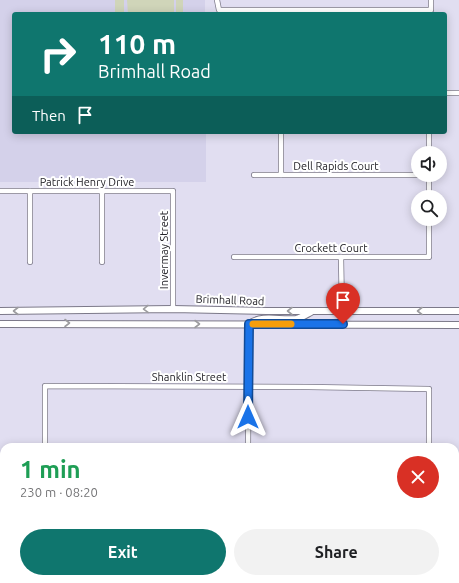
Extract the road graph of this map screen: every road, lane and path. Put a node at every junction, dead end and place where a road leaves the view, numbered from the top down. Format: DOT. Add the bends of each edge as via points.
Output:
graph roads {
  1 [pos="217,0"];
  2 [pos="431,0"];
  3 [pos="447,93"];
  4 [pos="459,93"];
  5 [pos="281,134"];
  6 [pos="429,134"];
  7 [pos="429,146"];
  8 [pos="254,174"];
  9 [pos="281,175"];
  10 [pos="411,175"];
  11 [pos="0,191"];
  12 [pos="30,191"];
  13 [pos="102,191"];
  14 [pos="173,191"];
  15 [pos="429,226"];
  16 [pos="234,257"];
  17 [pos="341,257"];
  18 [pos="30,262"];
  19 [pos="102,262"];
  20 [pos="173,308"];
  21 [pos="0,311"];
  22 [pos="312,312"];
  23 [pos="342,312"];
  24 [pos="459,312"];
  25 [pos="0,324"];
  26 [pos="249,324"];
  27 [pos="459,325"];
  28 [pos="248,386"];
  29 [pos="45,443"];
  30 [pos="248,443"];
  31 [pos="429,443"];
  1 -- 2 [label="street" via="219,10 431,10"];
  3 -- 4 [label="street"];
  5 -- 9 [label="street"];
  6 -- 7 [label="street"];
  8 -- 9 [label="street, Dell Rapids Court"];
  9 -- 10 [label="street, Dell Rapids Court"];
  11 -- 12 [label="street, Patrick Henry Drive"];
  12 -- 13 [label="street, Patrick Henry Drive"];
  12 -- 18 [label="street"];
  13 -- 14 [label="street, Patrick Henry Drive"];
  13 -- 19 [label="street"];
  14 -- 20 [label="street, Invermay Street"];
  15 -- 17 [label="street, Crockett Court" via="429,257"];
  16 -- 17 [label="street, Crockett Court"];
  17 -- 23 [label="street"];
  20 -- 21 [label="street, Brimhall Road, one-way"];
  22 -- 20 [label="street, Brimhall Road, one-way"];
  22 -- 23 [label="street, Brimhall Road"];
  22 -- 26 [label="street" via="297,318 264,318"];
  24 -- 23 [label="street, Brimhall Road, one-way"];
  25 -- 26 [label="street, Brimhall Road, one-way"];
  26 -- 27 [label="street, Brimhall Road"];
  26 -- 28 [label="street"];
  28 -- 29 [label="street, Shanklin Street" via="45,386"];
  28 -- 30 [label="street"];
  28 -- 31 [label="street, Shanklin Street" via="429,389"];
}
